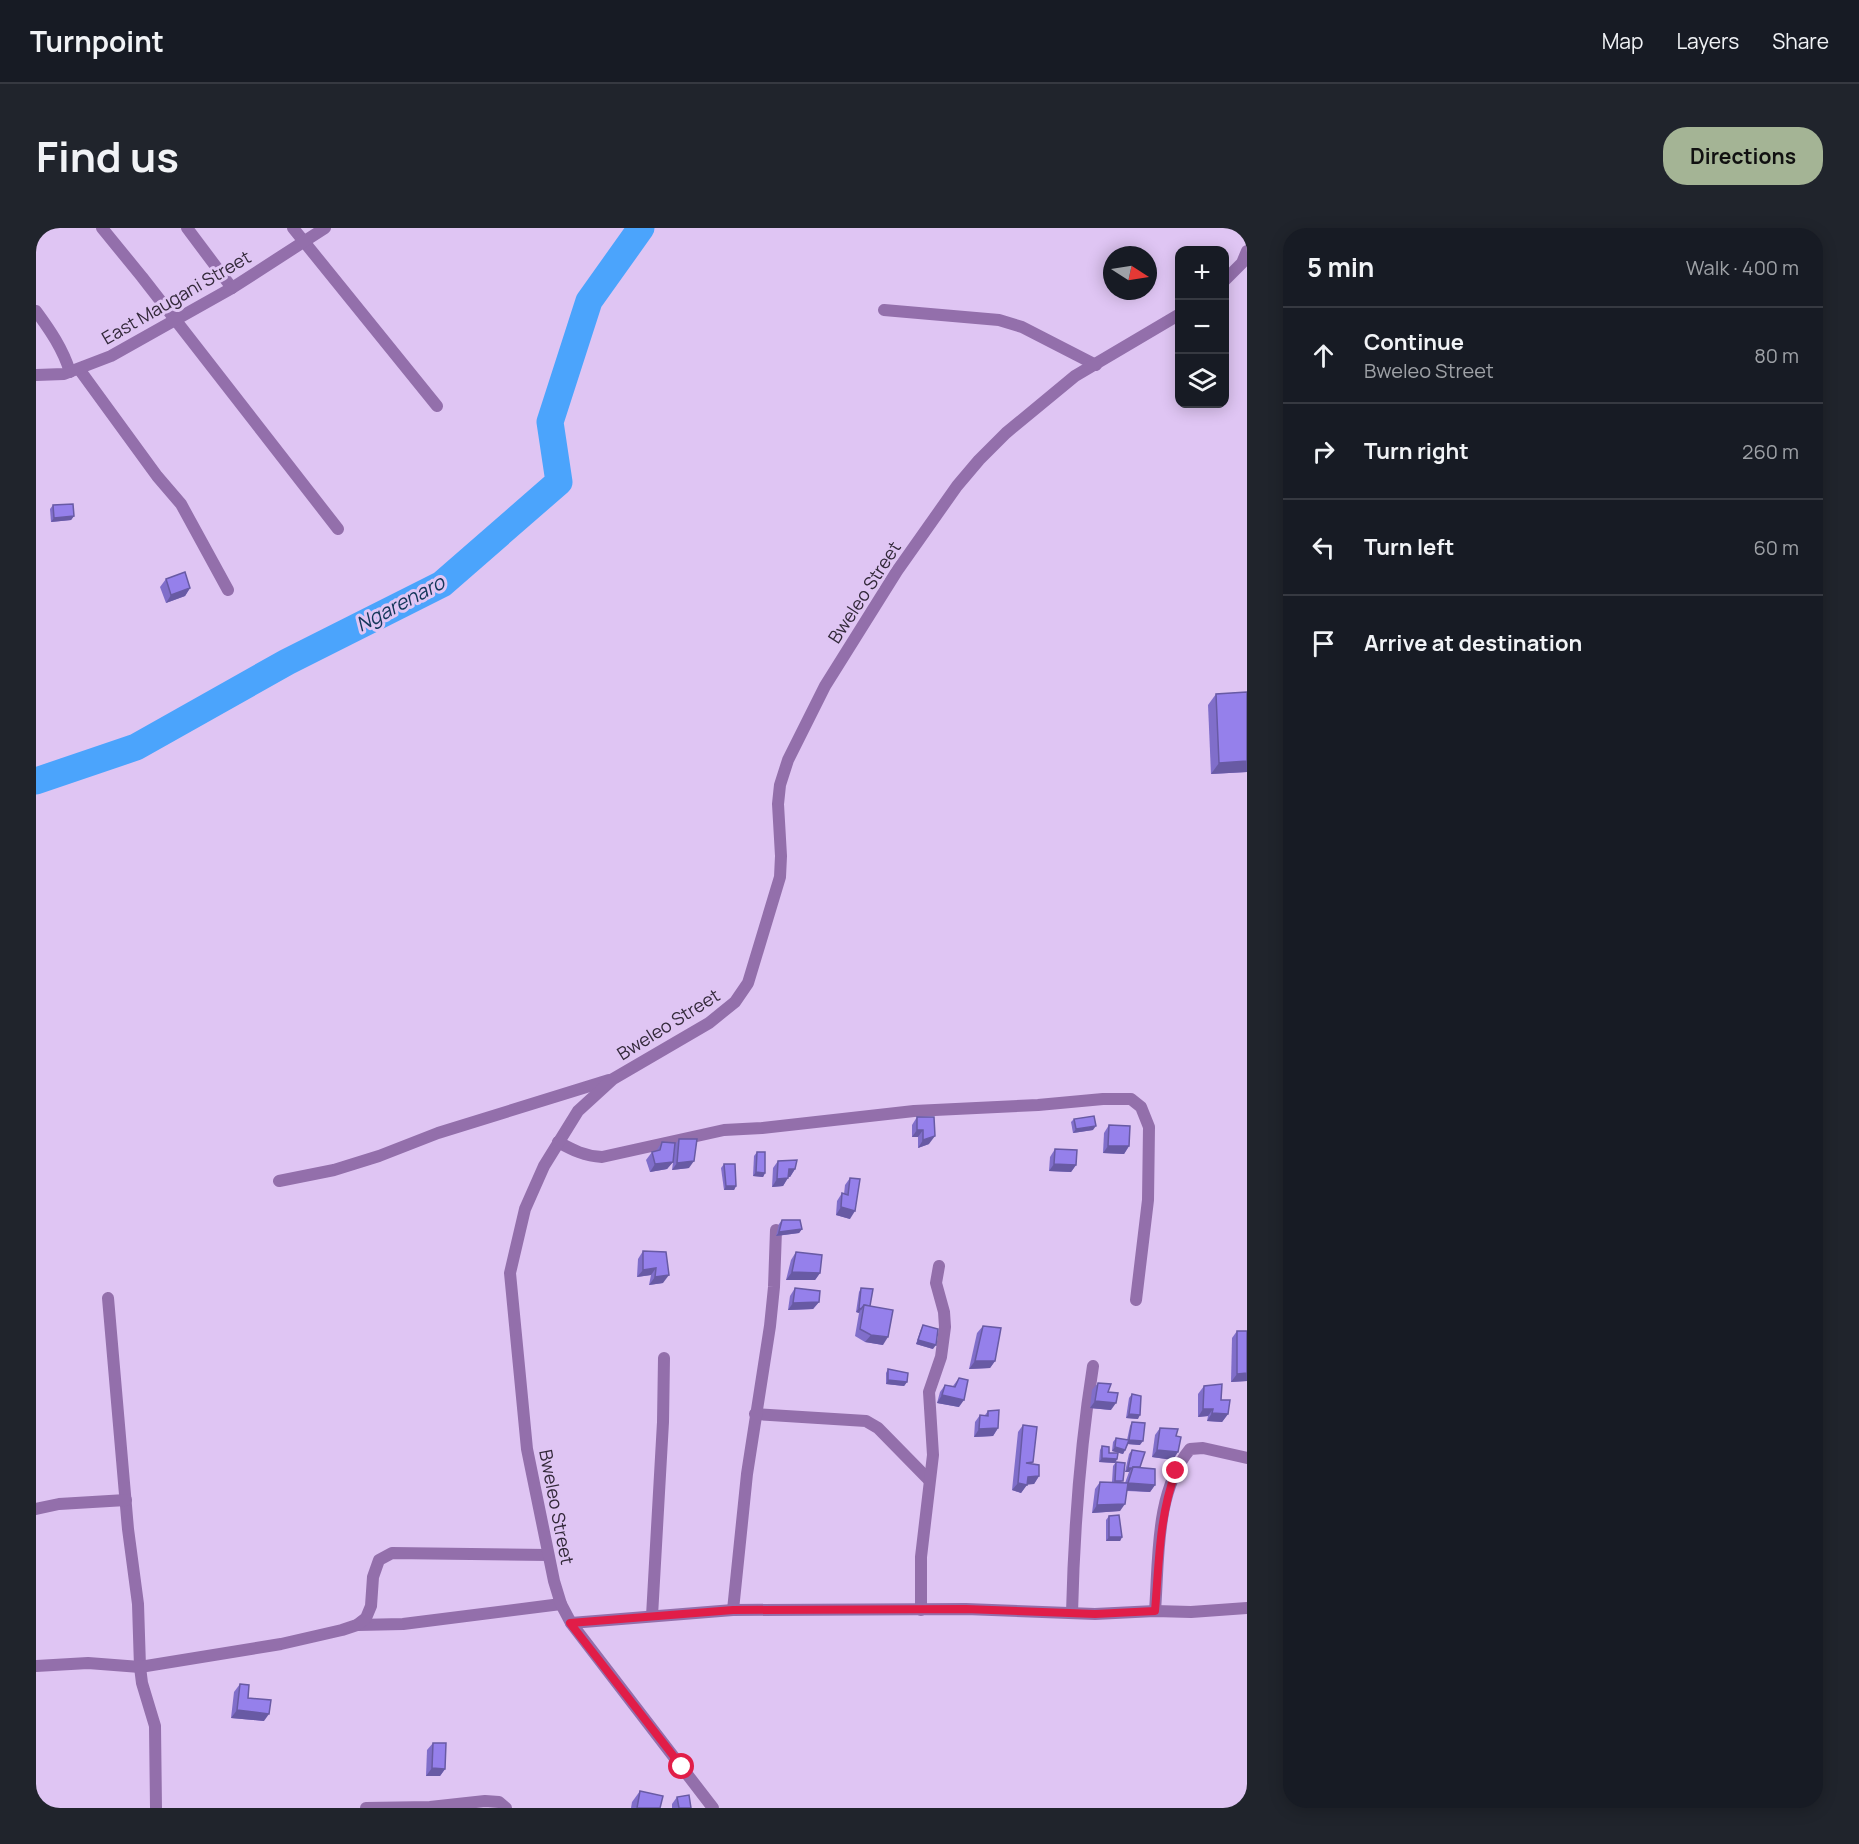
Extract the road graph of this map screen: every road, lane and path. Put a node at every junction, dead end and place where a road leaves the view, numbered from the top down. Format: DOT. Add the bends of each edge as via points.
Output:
graph roads {
  1 [pos="102,228"];
  2 [pos="187,228"];
  3 [pos="293,228"];
  4 [pos="326,228"];
  5 [pos="303,242"];
  6 [pos="1247,251"];
  7 [pos="1229,275"];
  8 [pos="232,288"];
  9 [pos="884,310"];
  10 [pos="36,311"];
  11 [pos="1175,316"];
  12 [pos="175,320"];
  13 [pos="1096,365"];
  14 [pos="74,371"];
  15 [pos="36,375"];
  16 [pos="438,406"];
  17 [pos="338,529"];
  18 [pos="228,590"];
  19 [pos="613,1079"];
  20 [pos="558,1142"];
  21 [pos="279,1181"];
  22 [pos="776,1230"];
  23 [pos="939,1266"];
  24 [pos="108,1298"];
  25 [pos="1136,1300"];
  26 [pos="664,1358"];
  27 [pos="1093,1366"];
  28 [pos="755,1414"];
  29 [pos="1247,1458"];
  30 [pos="929,1480"];
  31 [pos="126,1500"];
  32 [pos="36,1509"];
  33 [pos="548,1555"];
  34 [pos="561,1604"];
  35 [pos="1247,1608"];
  36 [pos="733,1610"];
  37 [pos="921,1610"];
  38 [pos="1155,1611"];
  39 [pos="1072,1613"];
  40 [pos="652,1616"];
  41 [pos="570,1623"];
  42 [pos="357,1625"];
  43 [pos="36,1666"];
  44 [pos="140,1667"];
  45 [pos="156,1808"];
  46 [pos="366,1808"];
  47 [pos="506,1808"];
  48 [pos="713,1808"];
  1 -- 12 [label="street"];
  2 -- 8 [label="street"];
  3 -- 5 [label="street"];
  4 -- 5 [label="street, East Maugani Street"];
  5 -- 8 [label="street, East Maugani Street"];
  5 -- 16 [label="street"];
  6 -- 7 [label="street" via="1242,263"];
  8 -- 12 [label="street, East Maugani Street"];
  9 -- 13 [label="street" via="999,320 1022,327"];
  10 -- 14 [label="street"];
  11 -- 13 [label="street, Bweleo Street"];
  12 -- 14 [label="street, East Maugani Street" via="111,356"];
  12 -- 17 [label="street"];
  13 -- 19 [label="street, Bweleo Street" via="1075,376 1023,418 957,486 897,571 825,687 788,760 780,785 780,877 748,983 735,1002 709,1023"];
  14 -- 15 [label="street, East Maugani Street"];
  14 -- 18 [label="street" via="181,504"];
  19 -- 20 [label="street, Bweleo Street" via="578,1111"];
  19 -- 21 [label="street" via="334,1170"];
  20 -- 25 [label="street" via="580,1154 602,1157 724,1130 914,1111 1131,1099 1141,1107 1149,1127 1148,1200"];
  20 -- 33 [label="street, Bweleo Street" via="525,1209 510,1274 527,1449"];
  22 -- 28 [label="street" via="770,1326"];
  23 -- 30 [label="street" via="936,1283 945,1327 941,1357 929,1392 933,1455"];
  24 -- 31 [label="street"];
  26 -- 40 [label="street"];
  27 -- 39 [label="street" via="1078,1489"];
  28 -- 30 [label="street" via="866,1420"];
  28 -- 36 [label="street"];
  29 -- 38 [label="street" via="1203,1448 1190,1449 1183,1458 1167,1494"];
  30 -- 37 [label="street" via="921,1557"];
  31 -- 32 [label="street"];
  31 -- 44 [label="street" via="138,1604"];
  33 -- 34 [label="street, Bweleo Street"];
  33 -- 42 [label="street" via="392,1552 379,1560 371,1606 366,1618"];
  34 -- 41 [label="street, Bweleo Street"];
  34 -- 42 [label="street" via="403,1624"];
  35 -- 38 [label="street"];
  36 -- 37 [label="street"];
  36 -- 40 [label="street"];
  37 -- 39 [label="street"];
  38 -- 39 [label="street"];
  40 -- 41 [label="street"];
  41 -- 48 [label="street, Bweleo Street"];
  42 -- 44 [label="street" via="280,1644"];
  43 -- 44 [label="street" via="88,1663"];
  44 -- 45 [label="street" via="155,1726"];
  46 -- 47 [label="street" via="485,1801 499,1802"];
}
